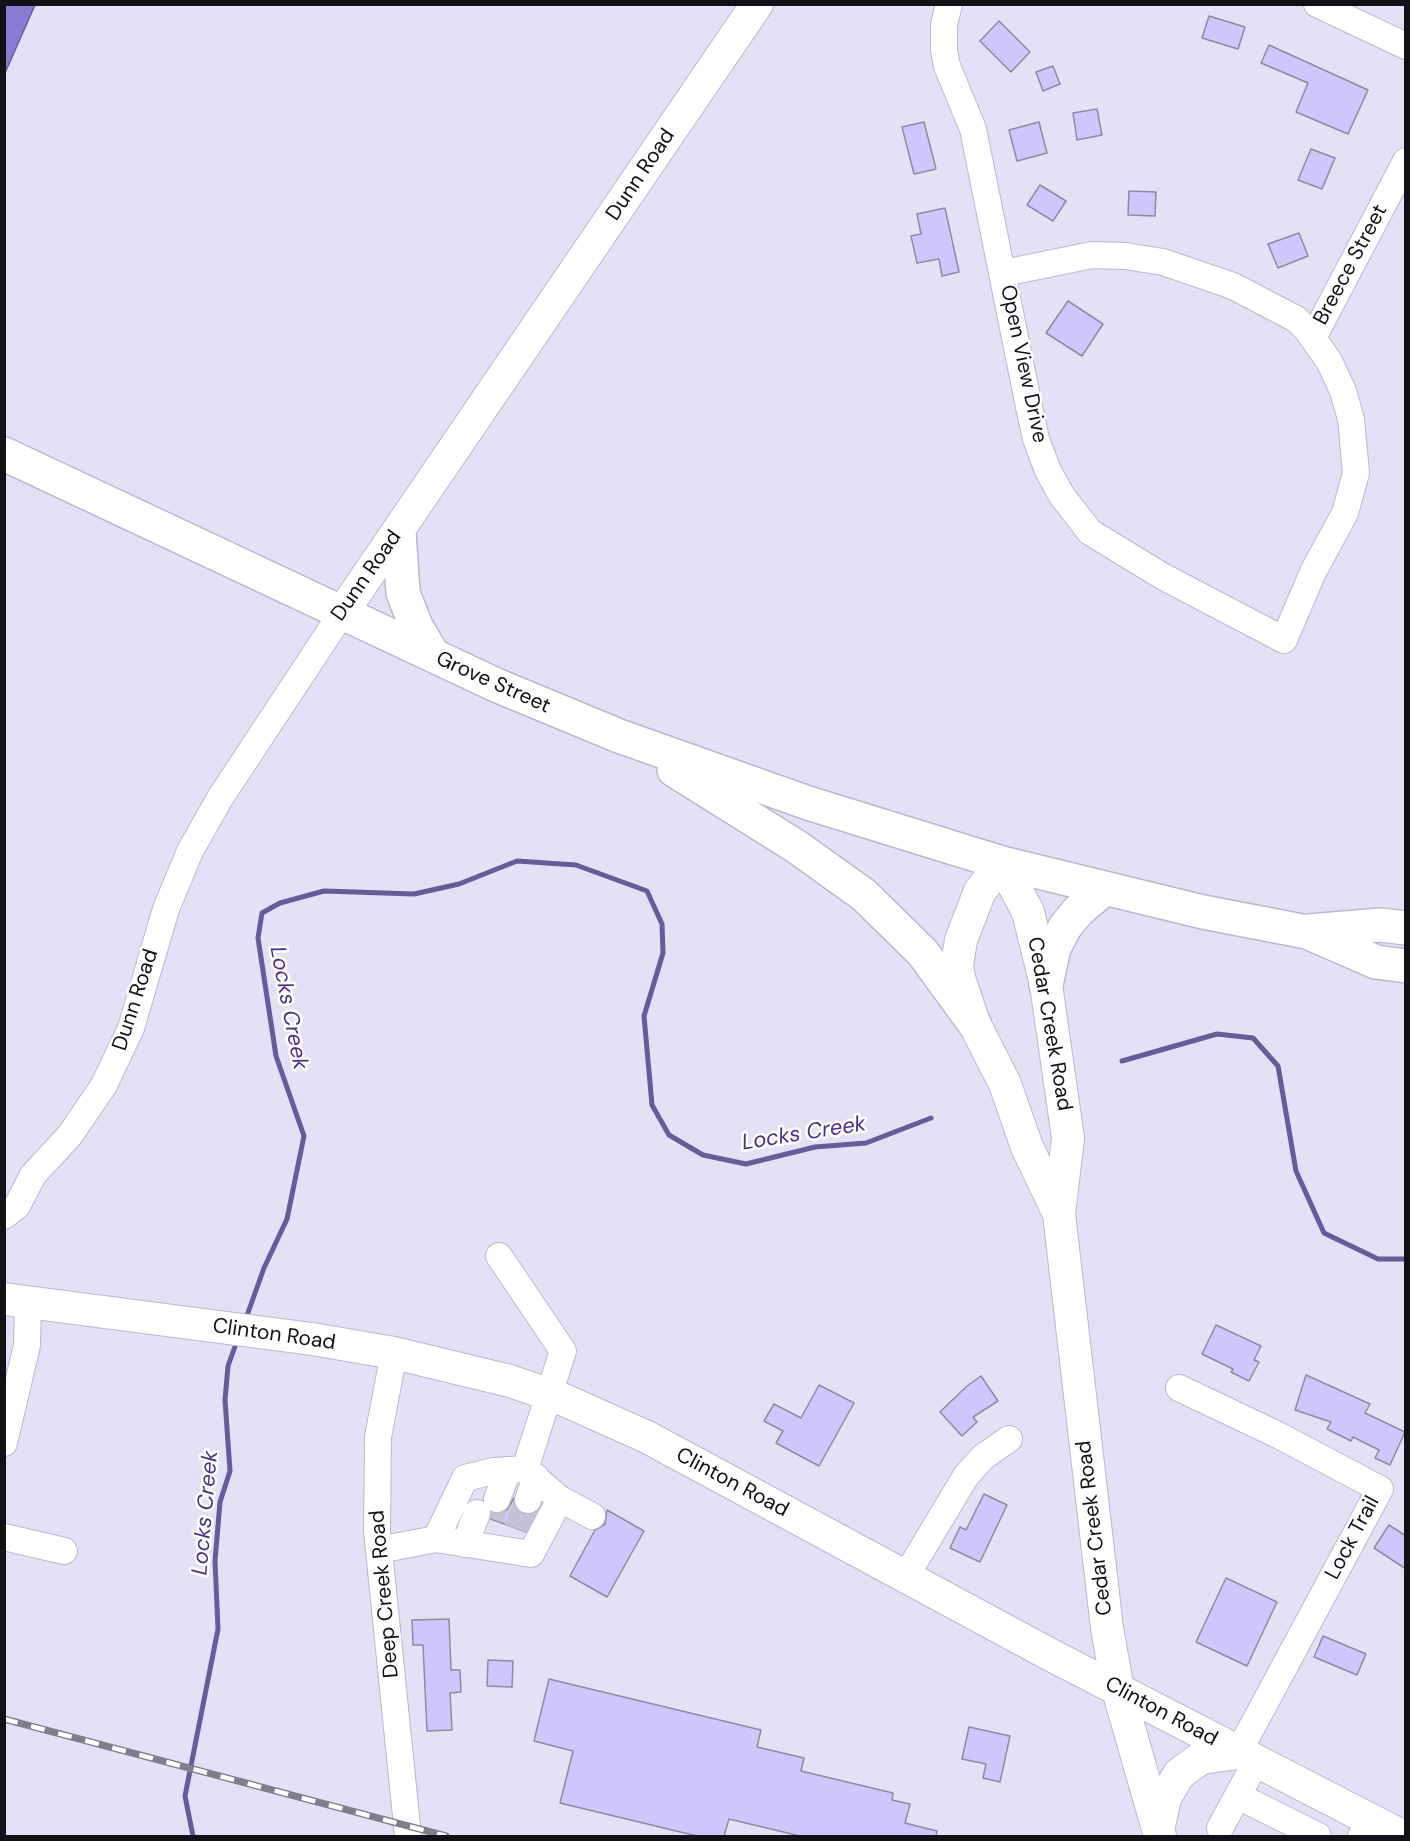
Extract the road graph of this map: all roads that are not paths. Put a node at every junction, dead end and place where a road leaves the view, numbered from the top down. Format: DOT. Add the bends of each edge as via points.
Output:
graph roads {
  1 [pos="949,4"];
  2 [pos="1317,4"];
  3 [pos="753,6"];
  4 [pos="1406,46"];
  5 [pos="1406,161"];
  6 [pos="1004,273"];
  7 [pos="1313,338"];
  8 [pos="4,454"];
  9 [pos="399,531"];
  10 [pos="342,613"];
  11 [pos="433,655"];
  12 [pos="619,736"];
  13 [pos="1002,863"];
  14 [pos="1104,889"];
  15 [pos="1406,928"];
  16 [pos="1307,932"];
  17 [pos="1406,966"];
  18 [pos="1046,985"];
  19 [pos="974,1023"];
  20 [pos="33,1175"];
  21 [pos="4,1188"];
  22 [pos="1059,1214"];
  23 [pos="4,1216"];
  24 [pos="500,1256"];
  25 [pos="16,1301"];
  26 [pos="394,1353"];
  27 [pos="1179,1388"];
  28 [pos="549,1395"];
  29 [pos="1009,1438"];
  30 [pos="4,1443"];
  31 [pos="504,1490"];
  32 [pos="560,1499"];
  33 [pos="592,1516"];
  34 [pos="4,1537"];
  35 [pos="436,1539"];
  36 [pos="472,1545"];
  37 [pos="379,1550"];
  38 [pos="64,1551"];
  39 [pos="906,1576"];
  40 [pos="1118,1690"];
  41 [pos="1247,1757"];
  42 [pos="1238,1796"];
  43 [pos="1333,1802"];
  44 [pos="1365,1828"];
  45 [pos="1159,1833"];
  46 [pos="1222,1834"];
  47 [pos="408,1836"];
  48 [pos="1318,1836"];
  49 [pos="1402,1836"];
  1 -- 6 [label="street, Open View Drive" via="944,25 947,66 973,129"];
  2 -- 4 [label="street"];
  3 -- 9 [label="main road, Dunn Road"];
  5 -- 7 [label="street, Breece Street"];
  6 -- 7 [label="street" via="1092,255 1162,262 1191,270 1268,303 1296,320"];
  6 -- 7 [label="street, Open View Drive" via="1036,439 1062,496 1082,523 1090,532 1162,576 1284,640 1313,572 1345,513 1356,473 1351,419 1343,391"];
  8 -- 10 [label="highway, Grove Street"];
  9 -- 10 [label="main road, Dunn Road"];
  9 -- 11 [label="highway" via="403,593"];
  10 -- 11 [label="highway, Grove Street"];
  10 -- 20 [label="street, Dunn Road" via="204,824 166,909 139,1002 118,1057 87,1110"];
  11 -- 12 [label="highway, Grove Street"];
  12 -- 13 [label="highway, Grove Street" via="808,803"];
  12 -- 19 [label="highway" via="797,847 864,895 923,953"];
  13 -- 14 [label="highway, Grove Street"];
  13 -- 18 [label="main road, Cedar Creek Road" via="1028,912"];
  13 -- 19 [label="main road, Cedar Creek Road" via="981,891 958,952 959,978"];
  14 -- 16 [label="highway, Grove Street"];
  14 -- 18 [label="highway" via="1078,910 1065,927 1054,948"];
  15 -- 16 [label="highway" via="1381,925"];
  16 -- 17 [label="highway" via="1376,962"];
  18 -- 22 [label="main road, Cedar Creek Road" via="1068,1138"];
  19 -- 22 [label="main road, Cedar Creek Road" via="1005,1084 1027,1147"];
  20 -- 21 [label="street, Dunn Road"];
  20 -- 23 [label="street, Dunn Road" via="17,1206"];
  22 -- 40 [label="main road, Cedar Creek Road" via="1100,1570"];
  24 -- 28 [label="street" via="563,1351"];
  25 -- 26 [label="main road, Clinton Road"];
  25 -- 30 [label="street" via="27,1345"];
  26 -- 28 [label="main road, Clinton Road" via="510,1381"];
  26 -- 37 [label="street, Deep Creek Road" via="378,1437"];
  27 -- 41 [label="street, Lock Trail" via="1380,1489"];
  28 -- 31 [label="street"];
  28 -- 39 [label="main road, Clinton Road" via="647,1437"];
  29 -- 39 [label="street" via="992,1449 966,1476"];
  31 -- 32 [label="street"];
  31 -- 35 [label="street" via="465,1478"];
  31 -- 36 [label="street"];
  32 -- 33 [label="street"];
  32 -- 36 [label="street" via="531,1554 513,1540"];
  34 -- 38 [label="street"];
  35 -- 36 [label="street"];
  35 -- 37 [label="street"];
  37 -- 47 [label="street, Deep Creek Road"];
  39 -- 40 [label="main road, Clinton Road"];
  40 -- 41 [label="main road, Clinton Road"];
  40 -- 45 [label="main road, Cedar Creek Road"];
  41 -- 42 [label="street"];
  41 -- 43 [label="main road, Clinton Road"];
  41 -- 45 [label="main road" via="1201,1758 1179,1774 1165,1798"];
  42 -- 46 [label="street"];
  42 -- 48 [label="street"];
  43 -- 44 [label="main road, Clinton Road"];
  43 -- 48 [label="street"];
  44 -- 49 [label="main road, Clinton Road"];
}
